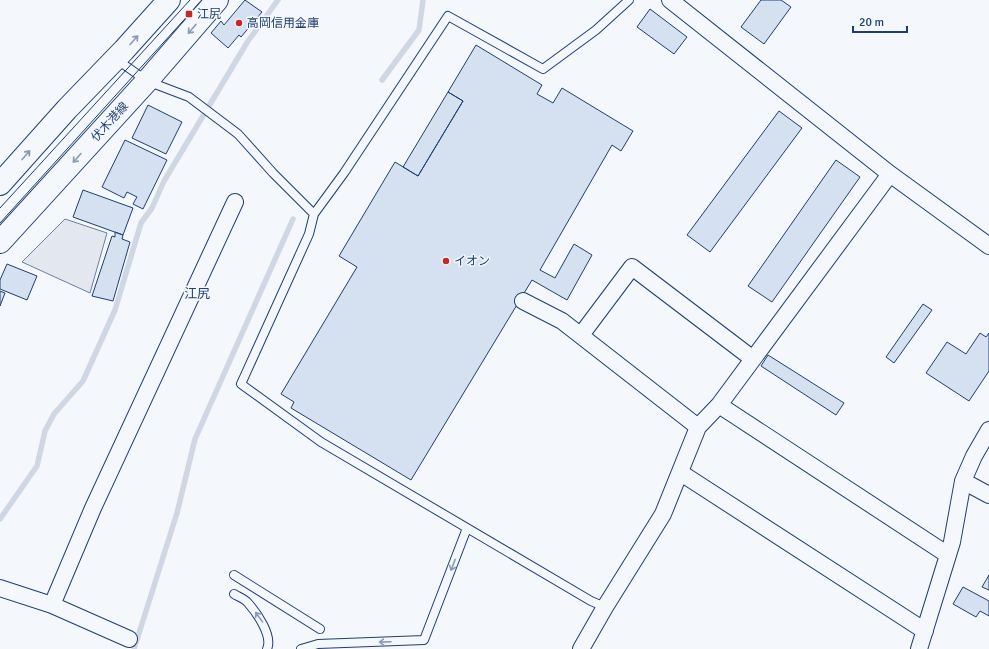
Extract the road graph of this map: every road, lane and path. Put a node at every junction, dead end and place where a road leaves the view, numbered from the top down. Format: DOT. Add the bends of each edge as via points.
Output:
graph roads {
  1 [pos="169,0"];
  2 [pos="217,0"];
  3 [pos="629,0"];
  4 [pos="670,0"];
  5 [pos="116,59"];
  6 [pos="147,81"];
  7 [pos="890,174"];
  8 [pos="0,184"];
  9 [pos="235,202"];
  10 [pos="314,214"];
  11 [pos="0,242"];
  12 [pos="989,246"];
  13 [pos="522,301"];
  14 [pos="581,335"];
  15 [pos="753,359"];
  16 [pos="719,405"];
  17 [pos="698,427"];
  18 [pos="989,430"];
  19 [pos="681,473"];
  20 [pos="963,481"];
  21 [pos="989,495"];
  22 [pos="467,528"];
  23 [pos="948,554"];
  24 [pos="234,575"];
  25 [pos="0,588"];
  26 [pos="234,594"];
  27 [pos="52,606"];
  28 [pos="605,607"];
  29 [pos="320,629"];
  30 [pos="925,630"];
  31 [pos="129,639"];
  32 [pos="267,649"];
  33 [pos="301,649"];
  34 [pos="581,649"];
  35 [pos="919,649"];
  5 -- 1 [label="main road, one-way"];
  2 -- 6 [label="main road, 伏木港線, one-way"];
  3 -- 10 [label="lane" via="596,30 543,69 448,16"];
  4 -- 7 [label="street"];
  5 -- 6 [label="lane"];
  8 -- 5 [label="main road, one-way"];
  6 -- 10 [label="lane" via="189,98 238,134"];
  6 -- 11 [label="main road, 伏木港線, one-way"];
  7 -- 12 [label="street"];
  7 -- 15 [label="street"];
  9 -- 27 [label="street" via="93,508"];
  10 -- 22 [label="lane" via="309,234 241,384 321,442"];
  13 -- 14 [label="street" via="562,321"];
  14 -- 15 [label="street" via="632,267"];
  14 -- 17 [label="street"];
  15 -- 16 [label="street"];
  16 -- 17 [label="street"];
  16 -- 23 [label="street"];
  17 -- 19 [label="street"];
  18 -- 20 [label="street"];
  19 -- 28 [label="street" via="663,514"];
  19 -- 30 [label="street"];
  20 -- 21 [label="street"];
  20 -- 23 [label="street"];
  22 -- 28 [label="lane"];
  22 -- 33 [label="lane, one-way" via="424,640 318,644"];
  23 -- 30 [label="street"];
  24 -- 29 [label="lane"];
  25 -- 27 [label="street"];
  32 -- 26 [label="lane, one-way" via="269,645 264,625 247,602"];
  27 -- 31 [label="street"];
  28 -- 34 [label="street"];
  30 -- 35 [label="street"];
}
